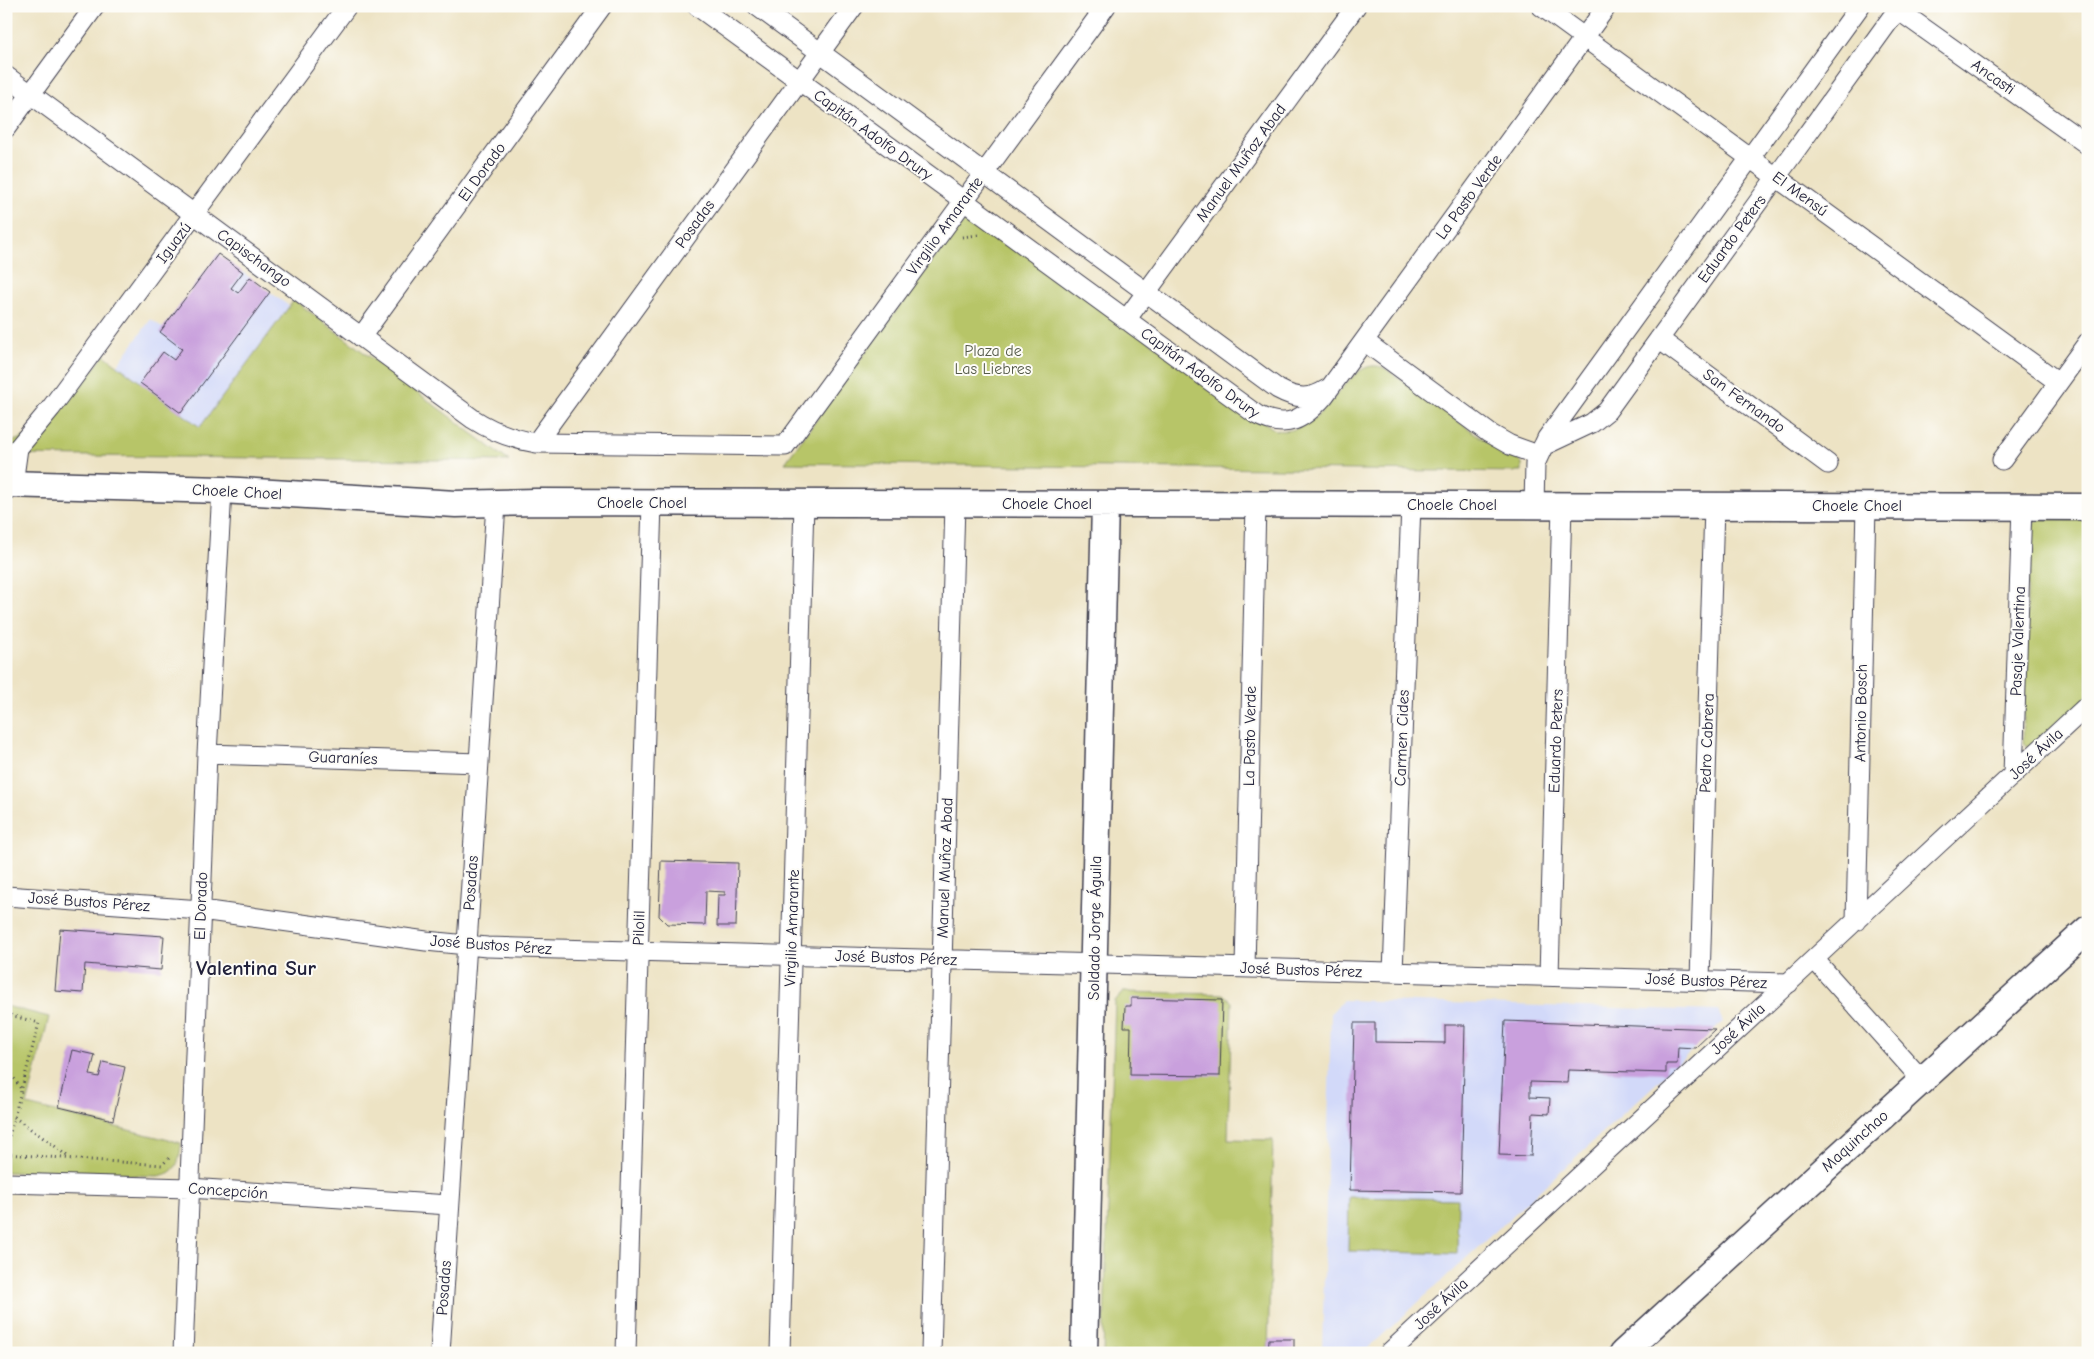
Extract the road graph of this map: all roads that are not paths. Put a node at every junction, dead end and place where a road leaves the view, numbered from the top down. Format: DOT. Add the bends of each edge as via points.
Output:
graph roads {
  1 [pos="95,6"];
  2 [pos="347,6"];
  3 [pos="602,6"];
  4 [pos="696,6"];
  5 [pos="757,6"];
  6 [pos="854,6"];
  7 [pos="1106,6"];
  8 [pos="1356,6"];
  9 [pos="1541,6"];
  10 [pos="1607,6"];
  11 [pos="1860,6"];
  12 [pos="1899,8"];
  13 [pos="1584,38"];
  14 [pos="820,53"];
  15 [pos="6,76"];
  16 [pos="799,81"];
  17 [pos="31,94"];
  18 [pos="6,128"];
  19 [pos="2088,145"];
  20 [pos="1750,158"];
  21 [pos="984,173"];
  22 [pos="1776,177"];
  23 [pos="964,201"];
  24 [pos="195,215"];
  25 [pos="1146,292"];
  26 [pos="1126,320"];
  27 [pos="361,337"];
  28 [pos="1659,339"];
  29 [pos="1364,341"];
  30 [pos="2088,342"];
  31 [pos="2058,382"];
  32 [pos="1330,387"];
  33 [pos="14,441"];
  34 [pos="536,442"];
  35 [pos="1540,451"];
  36 [pos="2002,460"];
  37 [pos="1828,464"];
  38 [pos="10,484"];
  39 [pos="222,490"];
  40 [pos="652,503"];
  41 [pos="804,503"];
  42 [pos="496,504"];
  43 [pos="955,504"];
  44 [pos="1105,504"];
  45 [pos="1256,504"];
  46 [pos="1411,505"];
  47 [pos="1534,505"];
  48 [pos="1562,505"];
  49 [pos="1714,506"];
  50 [pos="1866,506"];
  51 [pos="2022,506"];
  52 [pos="2088,507"];
  53 [pos="2088,706"];
  54 [pos="207,754"];
  55 [pos="479,763"];
  56 [pos="2013,775"];
  57 [pos="6,896"];
  58 [pos="201,910"];
  59 [pos="1856,921"];
  60 [pos="2088,929"];
  61 [pos="467,945"];
  62 [pos="638,952"];
  63 [pos="792,956"];
  64 [pos="1814,959"];
  65 [pos="942,960"];
  66 [pos="1094,964"];
  67 [pos="1244,968"];
  68 [pos="1393,972"];
  69 [pos="1549,976"];
  70 [pos="1700,980"];
  71 [pos="1789,983"];
  72 [pos="1922,1080"];
  73 [pos="6,1183"];
  74 [pos="189,1188"];
  75 [pos="450,1206"];
  76 [pos="183,1353"];
  77 [pos="440,1353"];
  78 [pos="626,1353"];
  79 [pos="780,1353"];
  80 [pos="931,1353"];
  81 [pos="1084,1353"];
  82 [pos="1389,1353"];
  83 [pos="1623,1353"];
  1 -- 17 [label="street"];
  2 -- 24 [label="street, Iguazú"];
  3 -- 27 [label="street, El Dorado"];
  4 -- 16 [label="street, Capitán Adolfo Drury"];
  5 -- 14 [label="street, Capitán Adolfo Drury"];
  6 -- 14 [label="street, Posadas"];
  7 -- 21 [label="street, Virgilio Amarante"];
  8 -- 25 [label="street, Manuel Muñoz Abad"];
  9 -- 13 [label="street, El Mensú"];
  10 -- 13 [label="street, La Pasto Verde"];
  11 -- 20 [label="street, Eduardo Peters"];
  12 -- 19 [label="street, Ancasti"];
  12 -- 22 [label="street, Eduardo Peters"];
  13 -- 20 [label="street, El Mensú"];
  13 -- 29 [label="street, La Pasto Verde"];
  14 -- 16 [label="street, Posadas"];
  14 -- 21 [label="street, Capitán Adolfo Drury"];
  15 -- 17 [label="street, Capischango"];
  16 -- 23 [label="street, Capitán Adolfo Drury"];
  16 -- 34 [label="street, Posadas"];
  17 -- 18 [label="street"];
  17 -- 24 [label="street, Capischango"];
  20 -- 22 [label="street, El Mensú"];
  20 -- 35 [label="street, Eduardo Peters"];
  21 -- 23 [label="street, Virgilio Amarante"];
  21 -- 25 [label="street, Capitán Adolfo Drury"];
  22 -- 28 [label="street, Eduardo Peters"];
  22 -- 31 [label="street, El Mensú"];
  23 -- 26 [label="street, Capitán Adolfo Drury"];
  23 -- 34 [label="street, Virgilio Amarante" via="785,446"];
  24 -- 27 [label="street, Capischango"];
  24 -- 33 [label="street, Iguazú" via="51,408"];
  25 -- 26 [label="street, Manuel Muñoz Abad"];
  25 -- 32 [label="street, Capitán Adolfo Drury" via="1289,395 1310,398"];
  26 -- 32 [label="street, Capitán Adolfo Drury" via="1268,420 1278,423 1298,418 1317,404"];
  27 -- 34 [label="street, Capischango" via="473,420 504,436"];
  28 -- 35 [label="street, Eduardo Peters" via="1599,418"];
  28 -- 37 [label="street, San Fernando"];
  29 -- 32 [label="street, La Pasto Verde"];
  29 -- 35 [label="street" via="1489,433 1510,445"];
  30 -- 31 [label="street"];
  31 -- 36 [label="street"];
  33 -- 38 [label="street, Iguazú" via="16,452"];
  35 -- 47 [label="street, Eduardo Peters" via="1534,472"];
  38 -- 39 [label="street, Choele Choel"];
  39 -- 42 [label="street, Choele Choel"];
  39 -- 54 [label="street, El Dorado"];
  40 -- 41 [label="street, Choele Choel"];
  40 -- 42 [label="street, Choele Choel"];
  40 -- 62 [label="street, Pilolil"];
  41 -- 43 [label="street, Choele Choel"];
  41 -- 63 [label="street, Virgilio Amarante"];
  42 -- 55 [label="street, Posadas"];
  43 -- 44 [label="street, Choele Choel"];
  43 -- 65 [label="street, Manuel Muñoz Abad"];
  44 -- 45 [label="street, Choele Choel"];
  44 -- 66 [label="street, Soldado Jorge Águila"];
  45 -- 46 [label="street, Choele Choel"];
  45 -- 67 [label="street, La Pasto Verde"];
  46 -- 47 [label="street, Choele Choel"];
  46 -- 68 [label="street, Carmen Cides"];
  47 -- 48 [label="street, Choele Choel"];
  48 -- 49 [label="street, Choele Choel"];
  48 -- 69 [label="street, Eduardo Peters"];
  49 -- 50 [label="street, Choele Choel"];
  49 -- 70 [label="street, Pedro Cabrera"];
  50 -- 51 [label="street, Choele Choel"];
  50 -- 59 [label="street, Antonio Bosch"];
  51 -- 52 [label="street, Choele Choel"];
  51 -- 56 [label="street, Pasaje Valentina"];
  53 -- 56 [label="street, José Ávila"];
  54 -- 55 [label="street, Guaraníes"];
  54 -- 58 [label="street, El Dorado"];
  55 -- 61 [label="street, Posadas"];
  56 -- 59 [label="street, José Ávila"];
  57 -- 58 [label="street, José Bustos Pérez"];
  58 -- 61 [label="street, José Bustos Pérez"];
  58 -- 74 [label="street, El Dorado"];
  59 -- 64 [label="street, José Ávila"];
  60 -- 72 [label="street, Maquinchao"];
  61 -- 62 [label="street, José Bustos Pérez"];
  61 -- 75 [label="street, Posadas"];
  62 -- 63 [label="street, José Bustos Pérez"];
  62 -- 78 [label="street, Pilolil"];
  63 -- 65 [label="street, José Bustos Pérez"];
  63 -- 79 [label="street, Virgilio Amarante"];
  64 -- 71 [label="street, José Ávila"];
  64 -- 72 [label="street"];
  65 -- 66 [label="street, José Bustos Pérez"];
  65 -- 80 [label="street, Manuel Muñoz Abad"];
  66 -- 67 [label="street, José Bustos Pérez"];
  66 -- 81 [label="street, Soldado Jorge Águila"];
  67 -- 68 [label="street, José Bustos Pérez"];
  68 -- 69 [label="street, José Bustos Pérez"];
  69 -- 70 [label="street, José Bustos Pérez"];
  70 -- 71 [label="street, José Bustos Pérez"];
  71 -- 82 [label="street, José Ávila"];
  72 -- 83 [label="street, Maquinchao"];
  73 -- 74 [label="street, Concepción"];
  74 -- 75 [label="street, Concepción"];
  74 -- 76 [label="street, El Dorado"];
  75 -- 77 [label="street, Posadas"];
}
